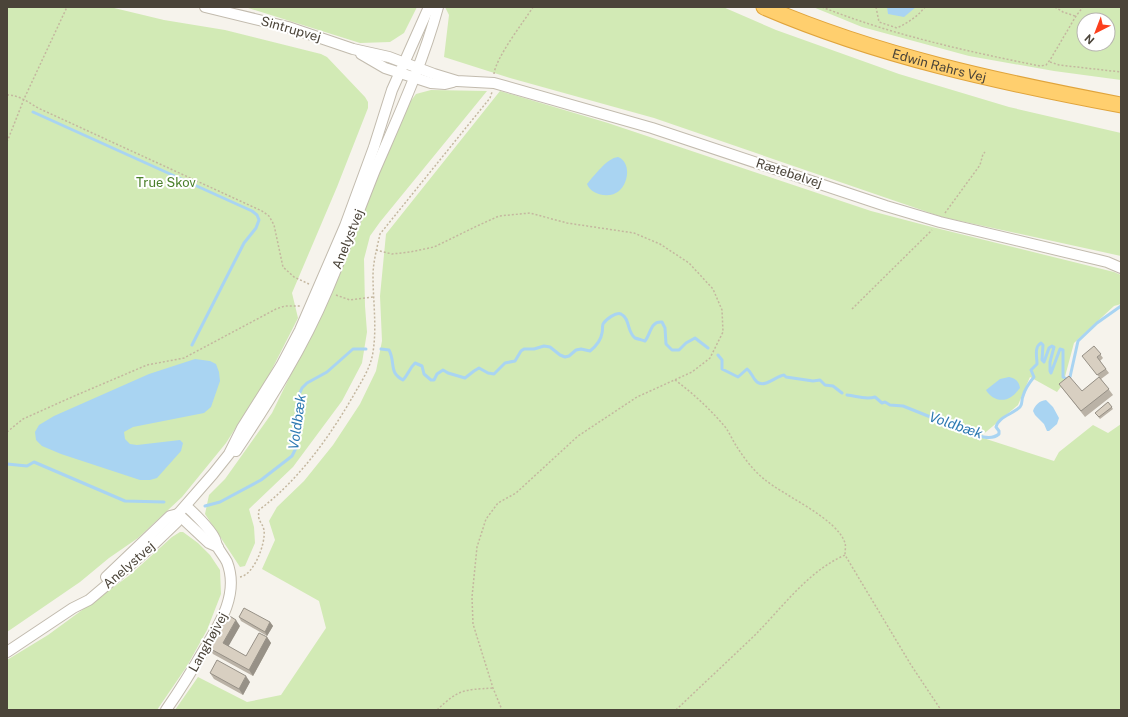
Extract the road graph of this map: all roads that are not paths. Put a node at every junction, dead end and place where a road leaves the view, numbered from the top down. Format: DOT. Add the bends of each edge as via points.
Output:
graph roads {
  1 [pos="205,7"];
  2 [pos="429,7"];
  3 [pos="438,7"];
  4 [pos="764,7"];
  5 [pos="353,49"];
  6 [pos="404,63"];
  7 [pos="399,73"];
  8 [pos="416,73"];
  9 [pos="1121,104"];
  10 [pos="1121,268"];
  11 [pos="323,290"];
  12 [pos="229,454"];
  13 [pos="186,506"];
  14 [pos="178,514"];
  15 [pos="218,547"];
  16 [pos="7,652"];
  17 [pos="166,710"];
  1 -- 5 [label="street, Sintrupvej" via="288,27"];
  2 -- 6 [label="street, Anelystvej"];
  3 -- 8 [label="street, Anelystvej"];
  4 -- 9 [label="highway, Edwin Rahrs Vej" via="864,44 960,72"];
  5 -- 6 [label="street, Sintrupvej"];
  5 -- 7 [label="street, Sintrupvej" via="385,68"];
  6 -- 7 [label="street, Anelystvej"];
  6 -- 8 [label="street, Sintrupvej"];
  7 -- 8 [label="street, Sintrupvej"];
  7 -- 11 [label="street, Anelystvej"];
  8 -- 10 [label="street, Rætebølvej" via="431,83 494,82 652,128 886,206 940,222 1107,262"];
  8 -- 11 [label="street, Anelystvej"];
  11 -- 12 [label="street, Anelystvej" via="310,307 281,366 242,428"];
  11 -- 12 [label="street, Anelystvej" via="294,359 266,408 236,452"];
  12 -- 13 [label="street, Anelystvej"];
  13 -- 14 [label="street, Anelystvej"];
  13 -- 15 [label="street, Langhøjvej" via="215,538"];
  14 -- 15 [label="street, Langhøjvej" via="209,543"];
  14 -- 16 [label="street, Anelystvej" via="177,522 152,546 88,600"];
  15 -- 17 [label="street, Langhøjvej" via="227,563 230,579 228,606 185,683"];
}
